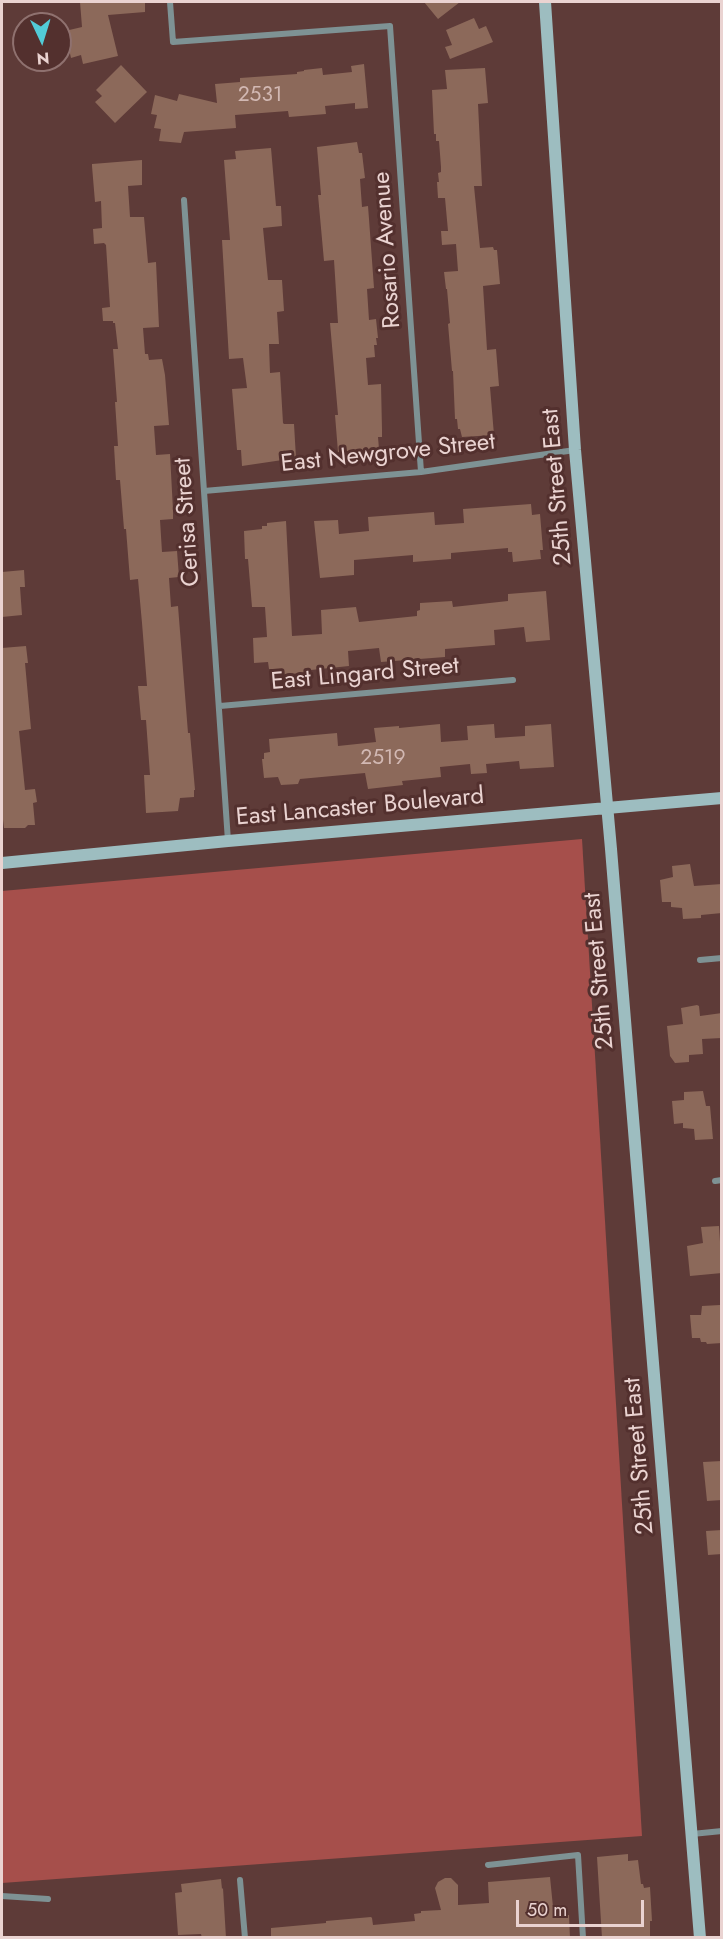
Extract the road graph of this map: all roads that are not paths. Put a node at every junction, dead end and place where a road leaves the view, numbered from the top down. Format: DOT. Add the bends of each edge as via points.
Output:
graph roads {
  1 [pos="170,2"];
  2 [pos="545,2"];
  3 [pos="184,200"];
  4 [pos="575,450"];
  5 [pos="421,472"];
  6 [pos="204,491"];
  7 [pos="513,680"];
  8 [pos="220,706"];
  9 [pos="722,798"];
  10 [pos="607,808"];
  11 [pos="228,841"];
  12 [pos="2,863"];
  13 [pos="722,958"];
  14 [pos="700,960"];
  15 [pos="722,1832"];
  16 [pos="691,1834"];
  17 [pos="488,1865"];
  18 [pos="240,1880"];
  19 [pos="2,1896"];
  20 [pos="48,1899"];
  21 [pos="244,1938"];
  22 [pos="583,1938"];
  23 [pos="700,1938"];
  1 -- 5 [label="street, Rosario Avenue" via="173,42 390,26"];
  2 -- 4 [label="street, 25th Street East"];
  3 -- 6 [label="street, Cerisa Street"];
  4 -- 5 [label="street, East Newgrove Street"];
  4 -- 10 [label="street, 25th Street East"];
  5 -- 6 [label="street, East Newgrove Street"];
  6 -- 8 [label="street, Cerisa Street"];
  7 -- 8 [label="street, East Lingard Street"];
  8 -- 11 [label="street, Cerisa Street"];
  9 -- 10 [label="street, East Lancaster Boulevard"];
  10 -- 11 [label="street, East Lancaster Boulevard"];
  10 -- 16 [label="street, 25th Street East"];
  11 -- 12 [label="street, East Lancaster Boulevard"];
  13 -- 14 [label="street"];
  15 -- 16 [label="street"];
  16 -- 23 [label="street, 25th Street East"];
  17 -- 22 [label="street" via="578,1855"];
  18 -- 21 [label="street"];
  19 -- 20 [label="street"];
}
